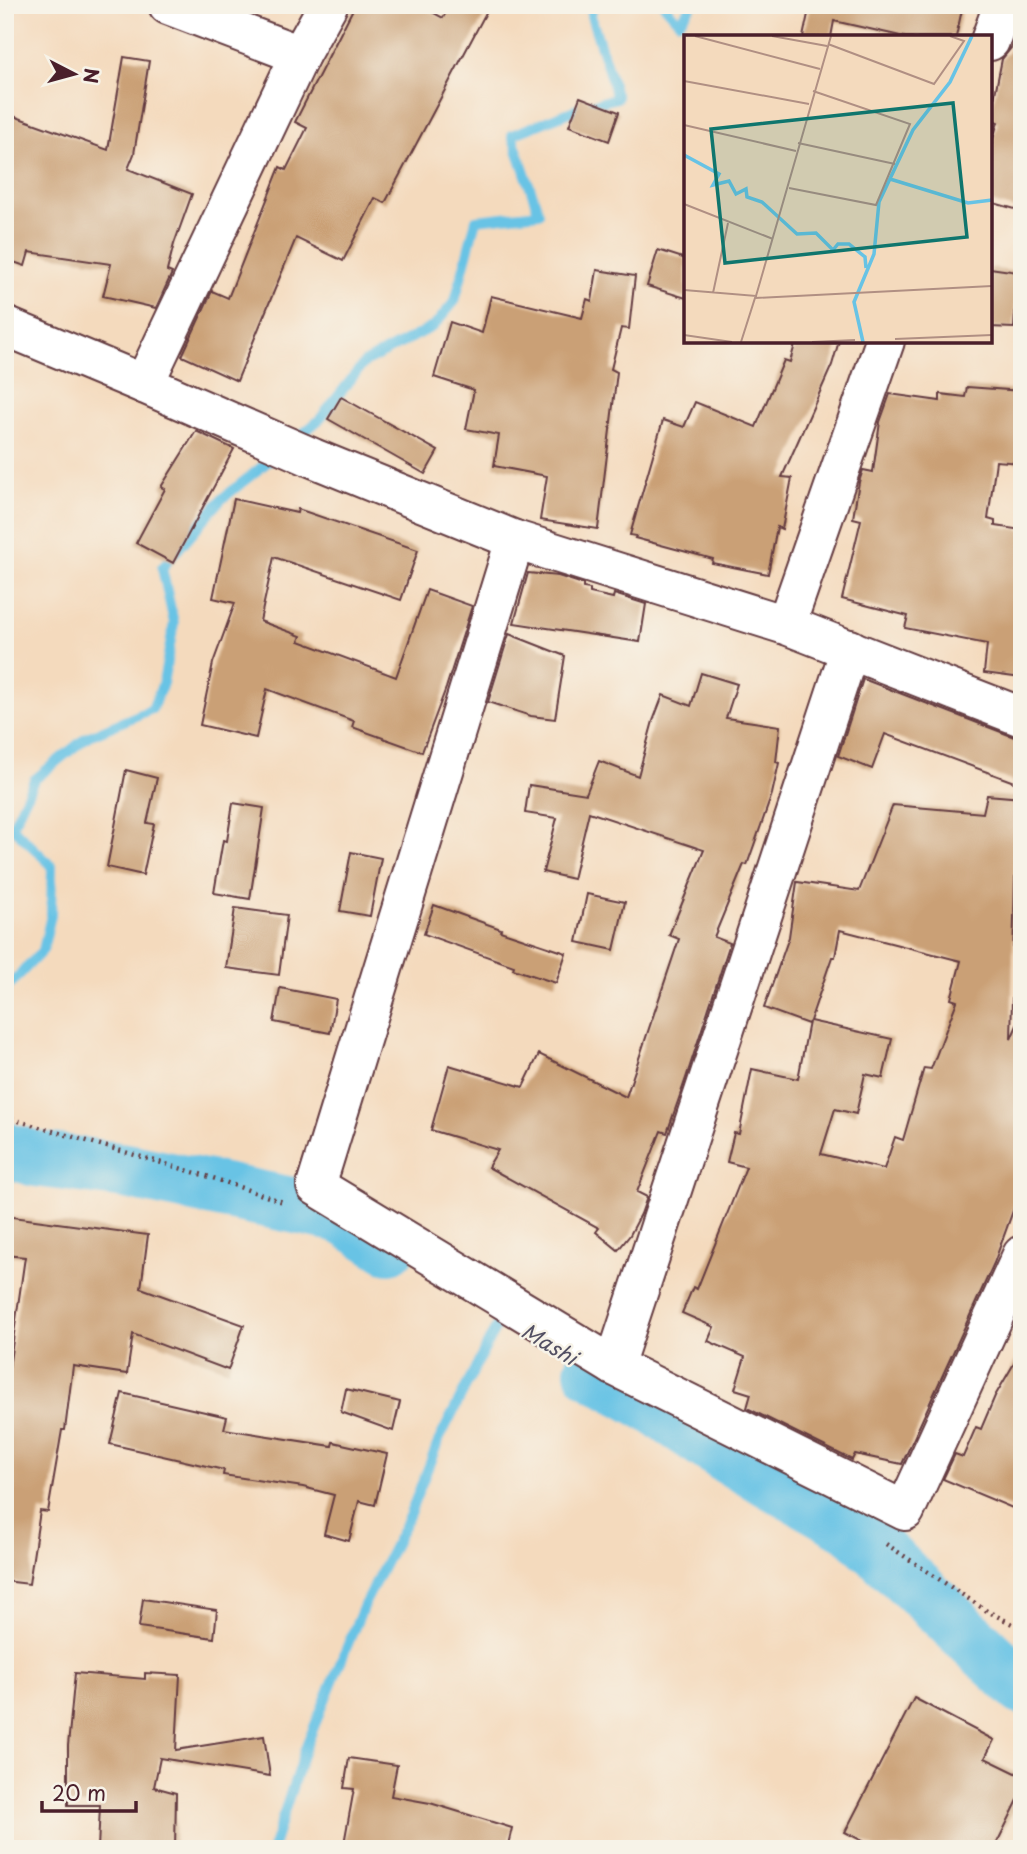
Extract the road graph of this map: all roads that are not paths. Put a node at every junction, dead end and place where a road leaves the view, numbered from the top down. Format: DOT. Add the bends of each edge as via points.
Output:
graph roads {
  1 [pos="168,5"];
  2 [pos="328,5"];
  3 [pos="1003,5"];
  4 [pos="992,35"];
  5 [pos="300,55"];
  6 [pos="5,326"];
  7 [pos="884,343"];
  8 [pos="144,384"];
  9 [pos="515,540"];
  10 [pos="786,625"];
  11 [pos="850,649"];
  12 [pos="1022,717"];
  13 [pos="1022,1255"];
  14 [pos="614,1366"];
  1 -- 5 [label="street"];
  2 -- 5 [label="street"];
  3 -- 4 [label="street"];
  5 -- 8 [label="street"];
  6 -- 8 [label="street"];
  7 -- 10 [label="street"];
  8 -- 9 [label="street"];
  9 -- 10 [label="street"];
  9 -- 14 [label="street" via="316,1186"];
  10 -- 11 [label="street"];
  11 -- 12 [label="street"];
  11 -- 14 [label="street"];
  13 -- 14 [label="street" via="905,1511"];
}
